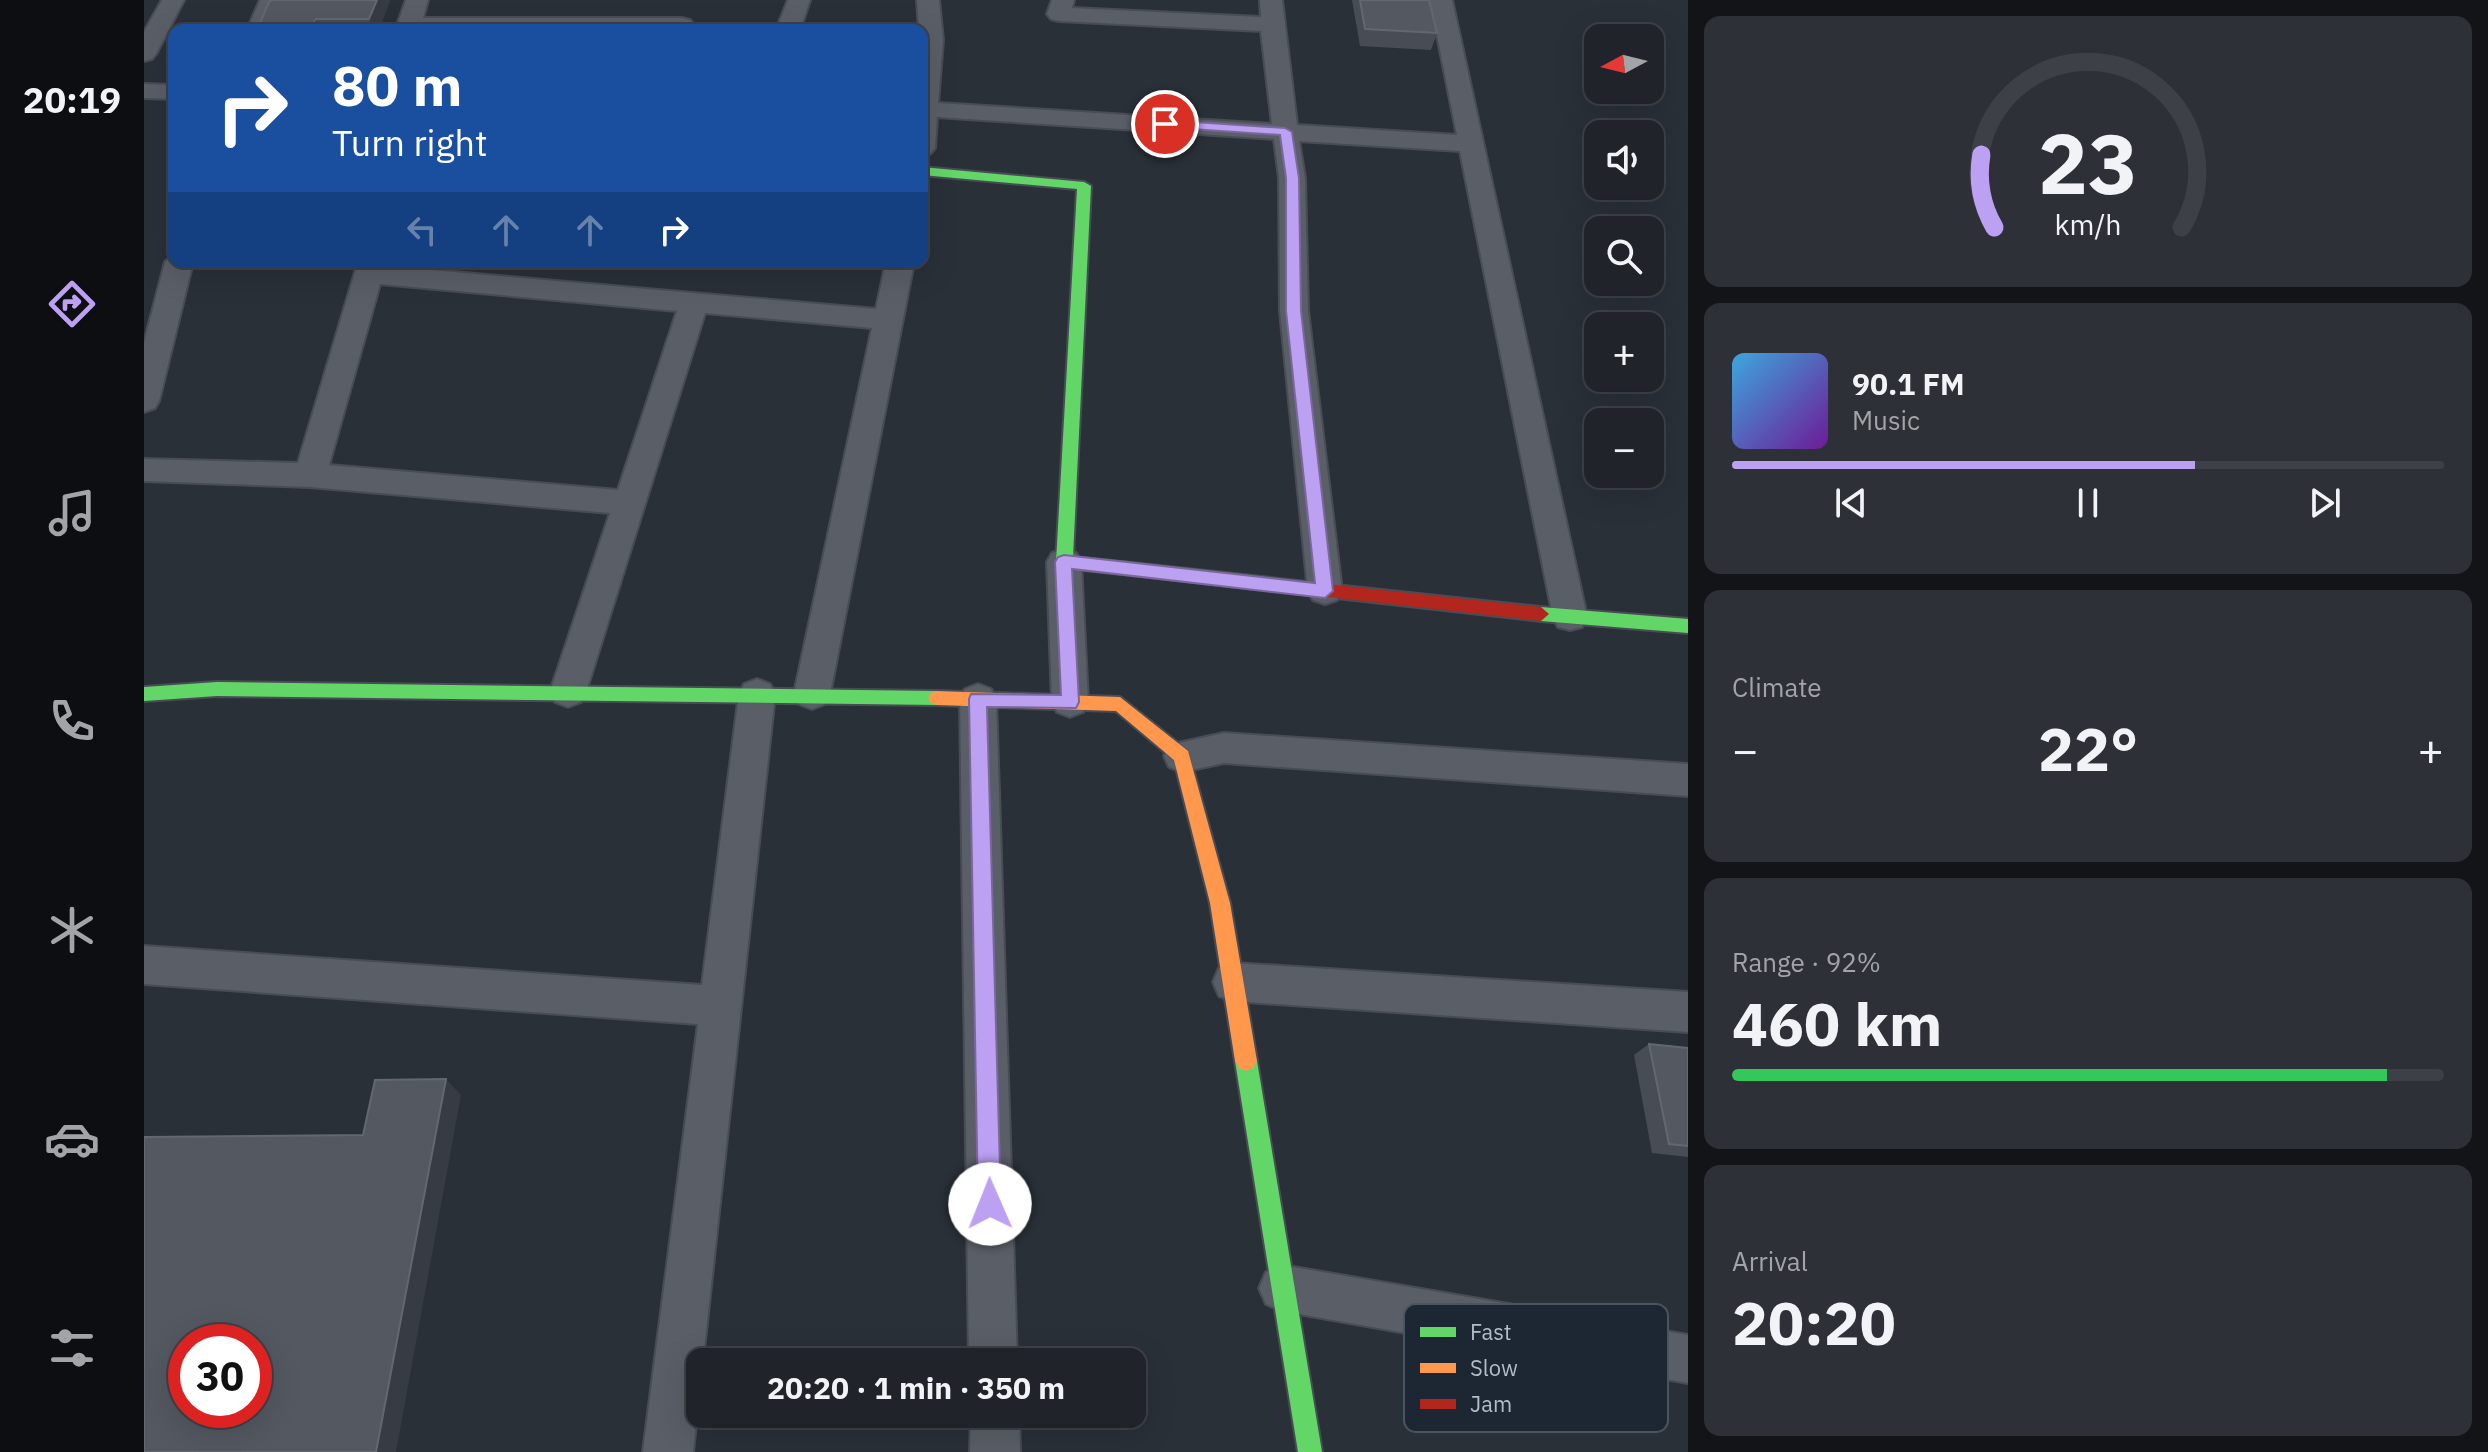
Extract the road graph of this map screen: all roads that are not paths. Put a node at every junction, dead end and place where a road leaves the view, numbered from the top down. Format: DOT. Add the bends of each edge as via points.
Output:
graph roads {
  1 [pos="173,0"];
  2 [pos="271,0"];
  3 [pos="417,0"];
  4 [pos="695,0"];
  5 [pos="799,0"];
  6 [pos="928,0"];
  7 [pos="1063,0"];
  8 [pos="1441,0"];
  9 [pos="1272,12"];
  10 [pos="261,24"];
  11 [pos="409,24"];
  12 [pos="683,24"];
  13 [pos="790,24"];
  14 [pos="144,54"];
  15 [pos="928,70"];
  16 [pos="144,91"];
  17 [pos="168,92"];
  18 [pos="928,109"];
  19 [pos="1285,132"];
  20 [pos="1473,144"];
  21 [pos="928,172"];
  22 [pos="177,268"];
  23 [pos="370,268"];
  24 [pos="899,268"];
  25 [pos="694,303"];
  26 [pos="888,320"];
  27 [pos="144,401"];
  28 [pos="144,470"];
  29 [pos="310,475"];
  30 [pos="629,503"];
  31 [pos="1064,562"];
  32 [pos="1325,591"];
  33 [pos="1570,617"];
  34 [pos="1688,626"];
  35 [pos="568,692"];
  36 [pos="144,694"];
  37 [pos="757,694"];
  38 [pos="812,694"];
  39 [pos="978,699"];
  40 [pos="1070,702"];
  41 [pos="1182,756"];
  42 [pos="1688,780"];
  43 [pos="144,965"];
  44 [pos="1233,982"];
  45 [pos="720,1006"];
  46 [pos="1688,1012"];
  47 [pos="1282,1288"];
  48 [pos="1404,1309"];
  49 [pos="993,1348"];
  50 [pos="1668,1356"];
  51 [pos="1688,1359"];
  52 [pos="995,1428"];
  53 [pos="668,1452"];
  54 [pos="995,1452"];
  55 [pos="1310,1452"];
  1 -- 14 [label="street"];
  2 -- 10 [label="street"];
  3 -- 11 [label="street"];
  4 -- 12 [label="street"];
  5 -- 13 [label="street"];
  6 -- 15 [label="street"];
  7 -- 9 [label="street" via="1059,14"];
  8 -- 20 [label="street"];
  9 -- 19 [label="street"];
  16 -- 17 [label="street"];
  18 -- 19 [label="street"];
  19 -- 20 [label="street"];
  19 -- 32 [label="street" via="1292,178 1294,311"];
  20 -- 33 [label="street"];
  21 -- 31 [label="street" via="1084,186"];
  22 -- 27 [label="street"];
  23 -- 25 [label="street"];
  23 -- 29 [label="street"];
  24 -- 26 [label="street"];
  25 -- 26 [label="street"];
  25 -- 30 [label="street"];
  26 -- 38 [label="street"];
  28 -- 29 [label="street"];
  29 -- 30 [label="street"];
  30 -- 35 [label="street"];
  31 -- 32 [label="street"];
  31 -- 40 [label="street"];
  32 -- 33 [label="street"];
  33 -- 34 [label="street"];
  35 -- 36 [label="street" via="217,689"];
  35 -- 37 [label="street"];
  37 -- 38 [label="street"];
  37 -- 45 [label="street"];
  38 -- 39 [label="street"];
  39 -- 40 [label="street"];
  39 -- 49 [label="street"];
  40 -- 41 [label="street" via="1120,704"];
  41 -- 42 [label="street" via="1224,748"];
  41 -- 44 [label="street" via="1220,903"];
  43 -- 45 [label="street"];
  44 -- 46 [label="street"];
  44 -- 47 [label="street"];
  45 -- 53 [label="street"];
  47 -- 48 [label="street"];
  47 -- 55 [label="street"];
  50 -- 51 [label="street"];
  52 -- 54 [label="street"];
}
